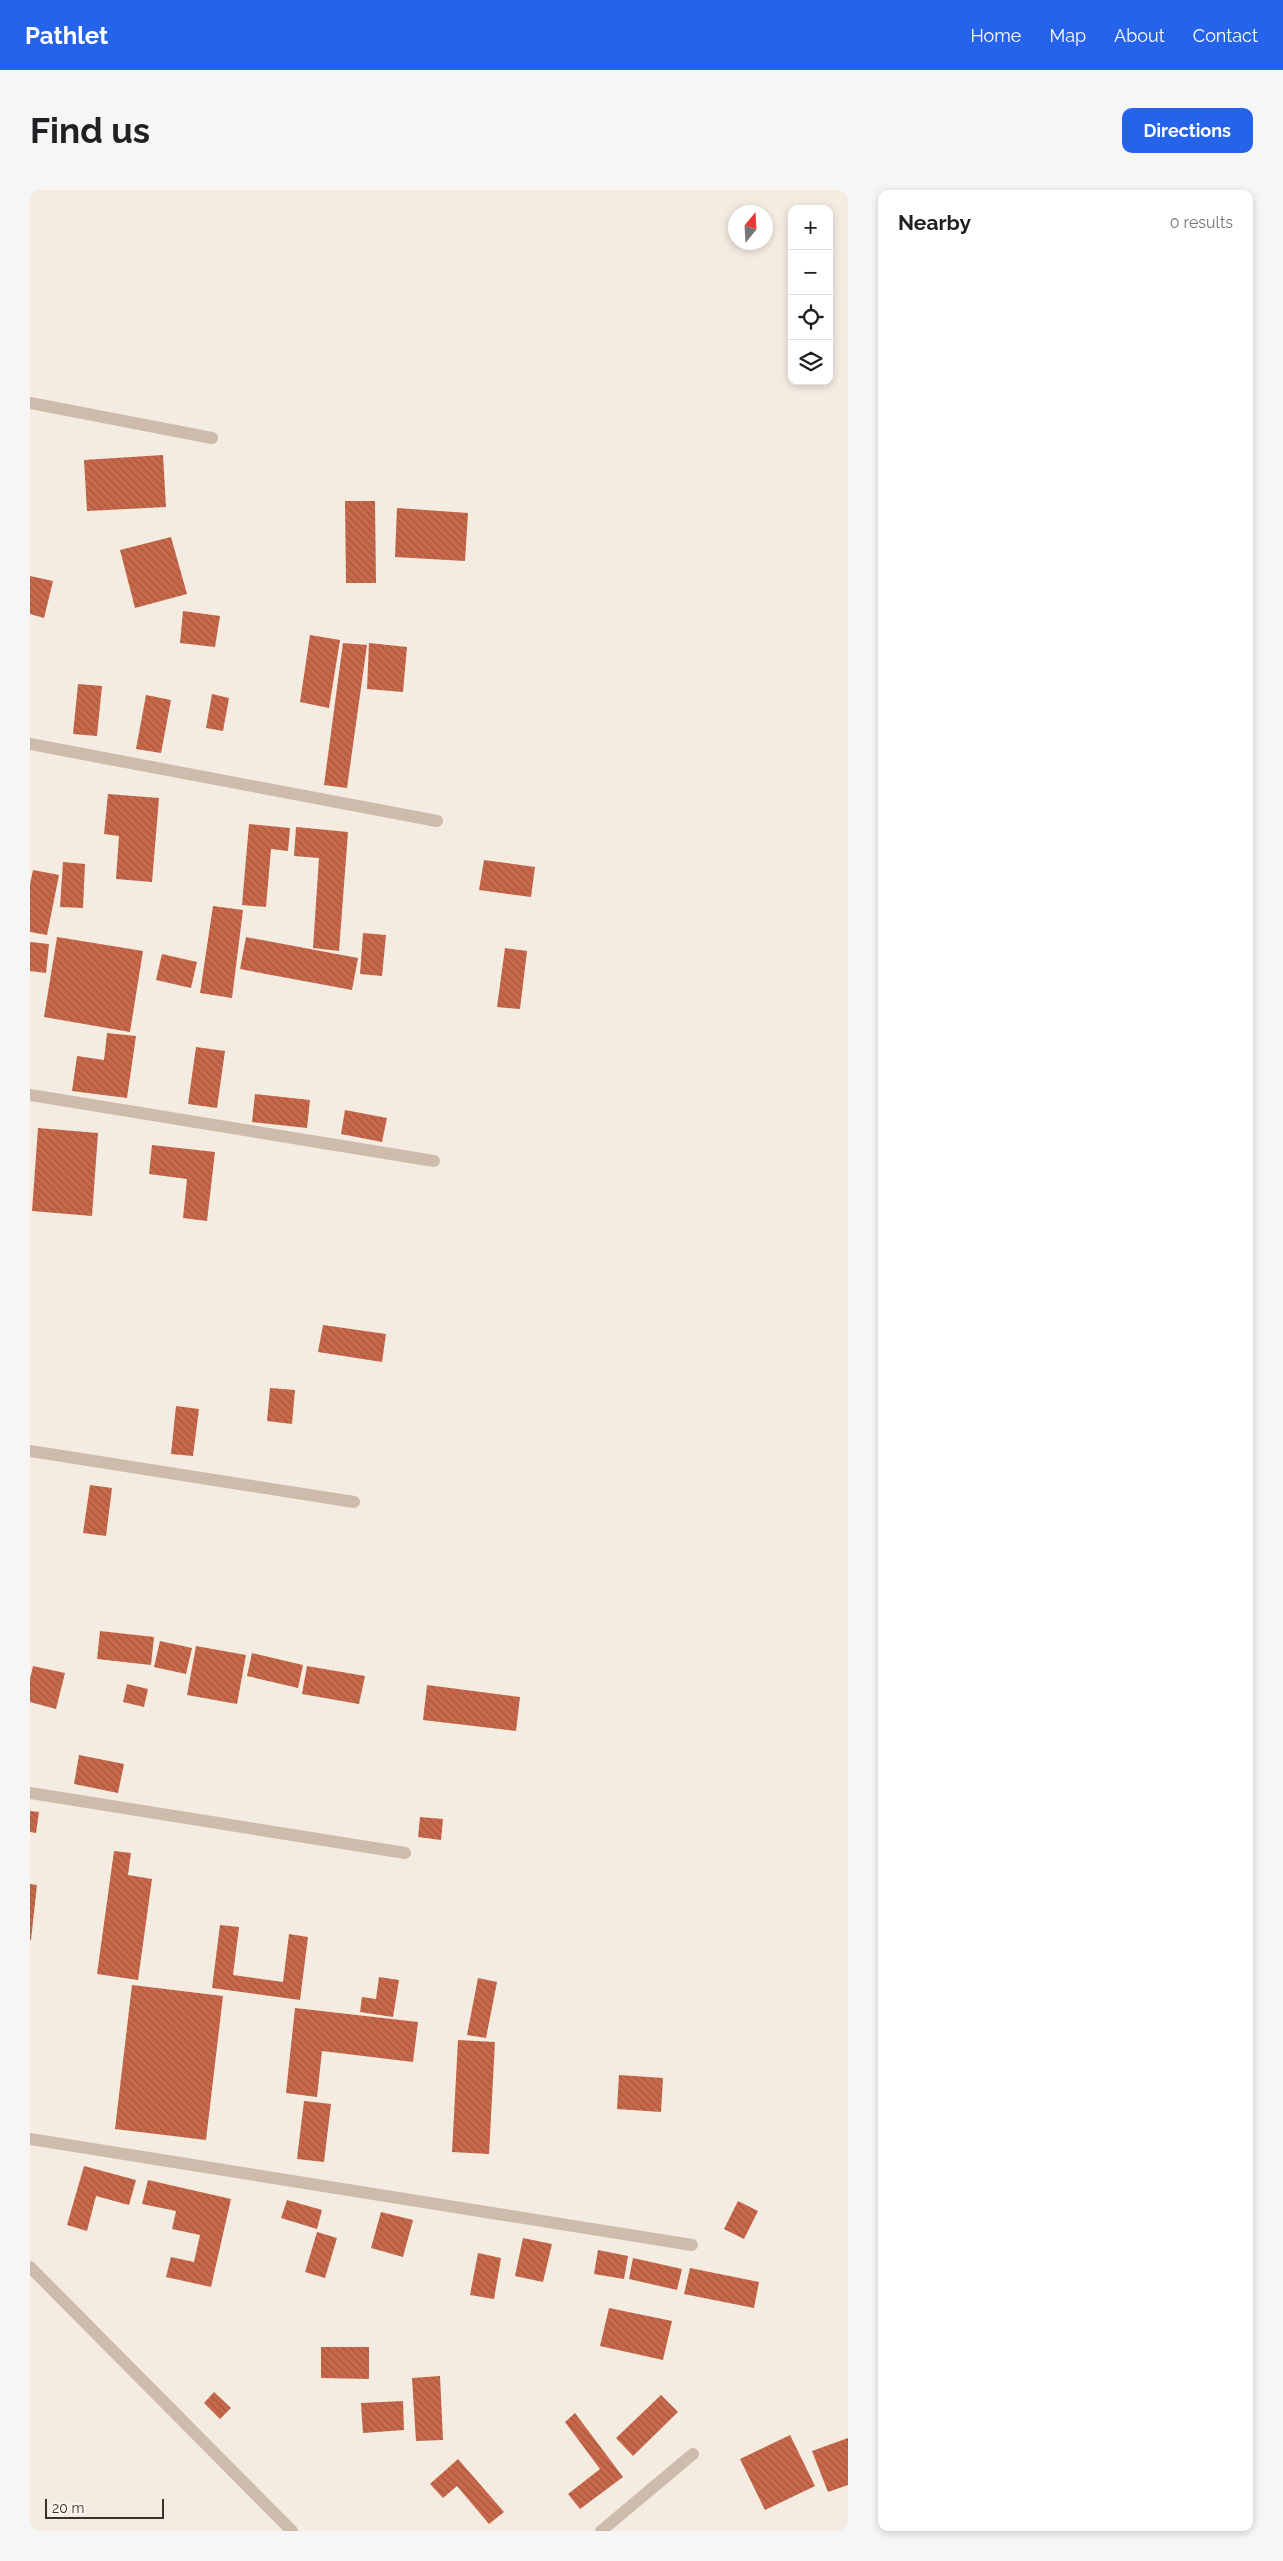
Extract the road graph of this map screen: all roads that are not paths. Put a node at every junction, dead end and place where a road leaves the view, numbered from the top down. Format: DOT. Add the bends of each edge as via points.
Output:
graph roads {
  1 [pos="30,403"];
  2 [pos="212,438"];
  3 [pos="30,744"];
  4 [pos="437,821"];
  5 [pos="30,1095"];
  6 [pos="434,1161"];
  7 [pos="30,1451"];
  8 [pos="354,1502"];
  9 [pos="30,1793"];
  10 [pos="405,1853"];
  11 [pos="30,2139"];
  12 [pos="692,2245"];
  13 [pos="30,2267"];
  14 [pos="693,2454"];
  15 [pos="292,2531"];
  16 [pos="601,2531"];
  1 -- 2 [label="street"];
  3 -- 4 [label="street"];
  5 -- 6 [label="street"];
  7 -- 8 [label="street"];
  9 -- 10 [label="street"];
  11 -- 12 [label="street"];
  13 -- 15 [label="street"];
  14 -- 16 [label="street"];
}
